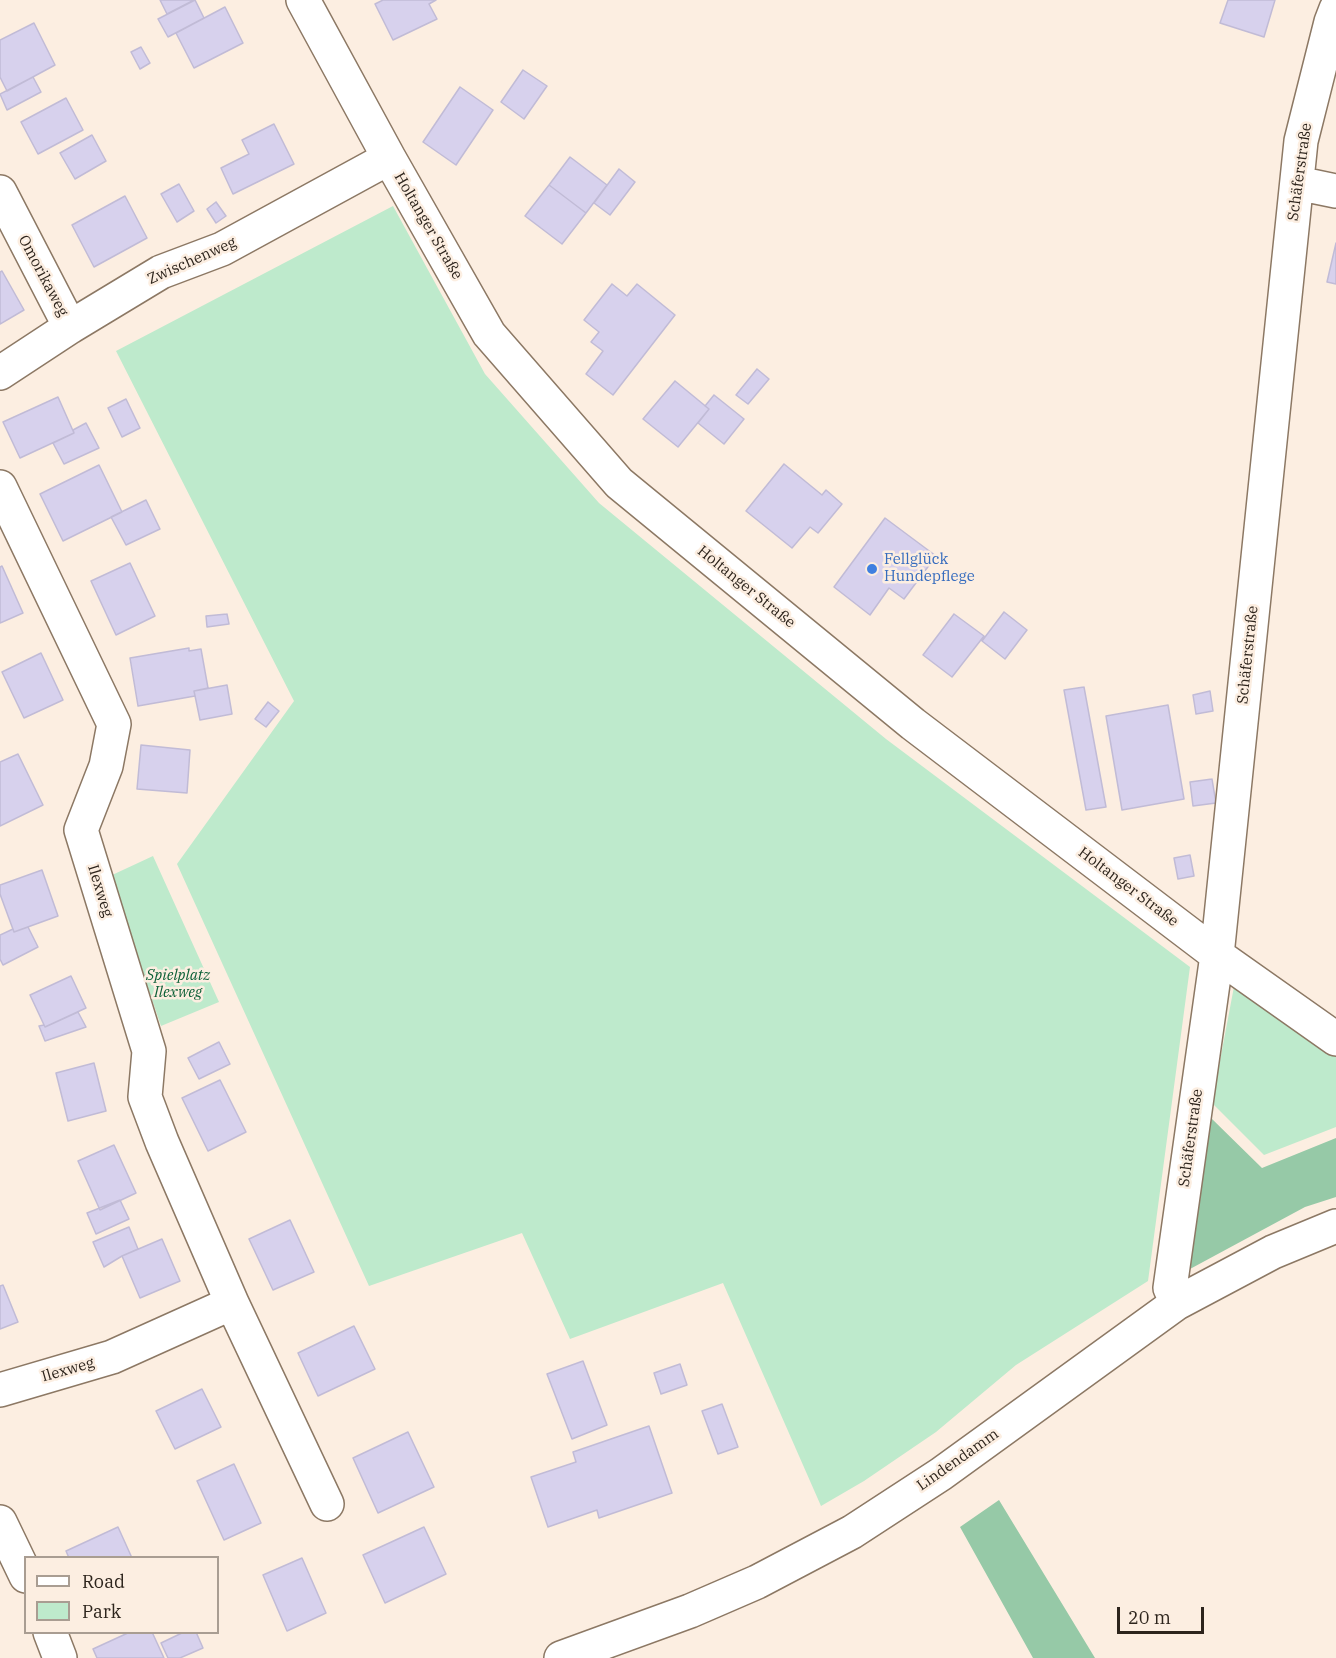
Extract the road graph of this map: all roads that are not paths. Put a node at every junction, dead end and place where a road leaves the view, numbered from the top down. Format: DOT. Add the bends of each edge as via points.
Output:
graph roads {
  1 [pos="303,0"];
  2 [pos="1336,9"];
  3 [pos="1325,95"];
  4 [pos="389,158"];
  5 [pos="1297,183"];
  6 [pos="1336,191"];
  7 [pos="0,192"];
  8 [pos="70,327"];
  9 [pos="0,373"];
  10 [pos="0,487"];
  11 [pos="1217,955"];
  12 [pos="1336,1039"];
  13 [pos="1336,1226"];
  14 [pos="232,1303"];
  15 [pos="1177,1303"];
  16 [pos="0,1390"];
  17 [pos="327,1504"];
  18 [pos="0,1522"];
  19 [pos="24,1572"];
  20 [pos="51,1634"];
  21 [pos="60,1658"];
  22 [pos="561,1658"];
  1 -- 4 [label="street, Holtanger Straße"];
  2 -- 3 [label="street, Schäferstraße" via="1331,22"];
  3 -- 5 [label="street, Schäferstraße" via="1301,141"];
  4 -- 8 [label="street, Zwischenweg" via="222,249 161,272"];
  4 -- 11 [label="street, Holtanger Straße" via="489,334 619,483 913,724"];
  5 -- 6 [label="street"];
  5 -- 11 [label="street, Schäferstraße"];
  7 -- 8 [label="street, Omorikaweg"];
  8 -- 9 [label="street, Zwischenweg"];
  10 -- 14 [label="street, Ilexweg" via="114,724 106,766 81,830 149,1051 145,1097"];
  11 -- 12 [label="street, Holtanger Straße"];
  11 -- 15 [label="street, Schäferstraße" via="1170,1288"];
  13 -- 15 [label="street, Lindendamm" via="1273,1252"];
  14 -- 16 [label="street, Ilexweg" via="112,1357"];
  14 -- 17 [label="street, Ilexweg"];
  15 -- 22 [label="street, Lindendamm" via="941,1474 852,1532 757,1582"];
  18 -- 19 [label="street"];
  20 -- 21 [label="street"];
}
